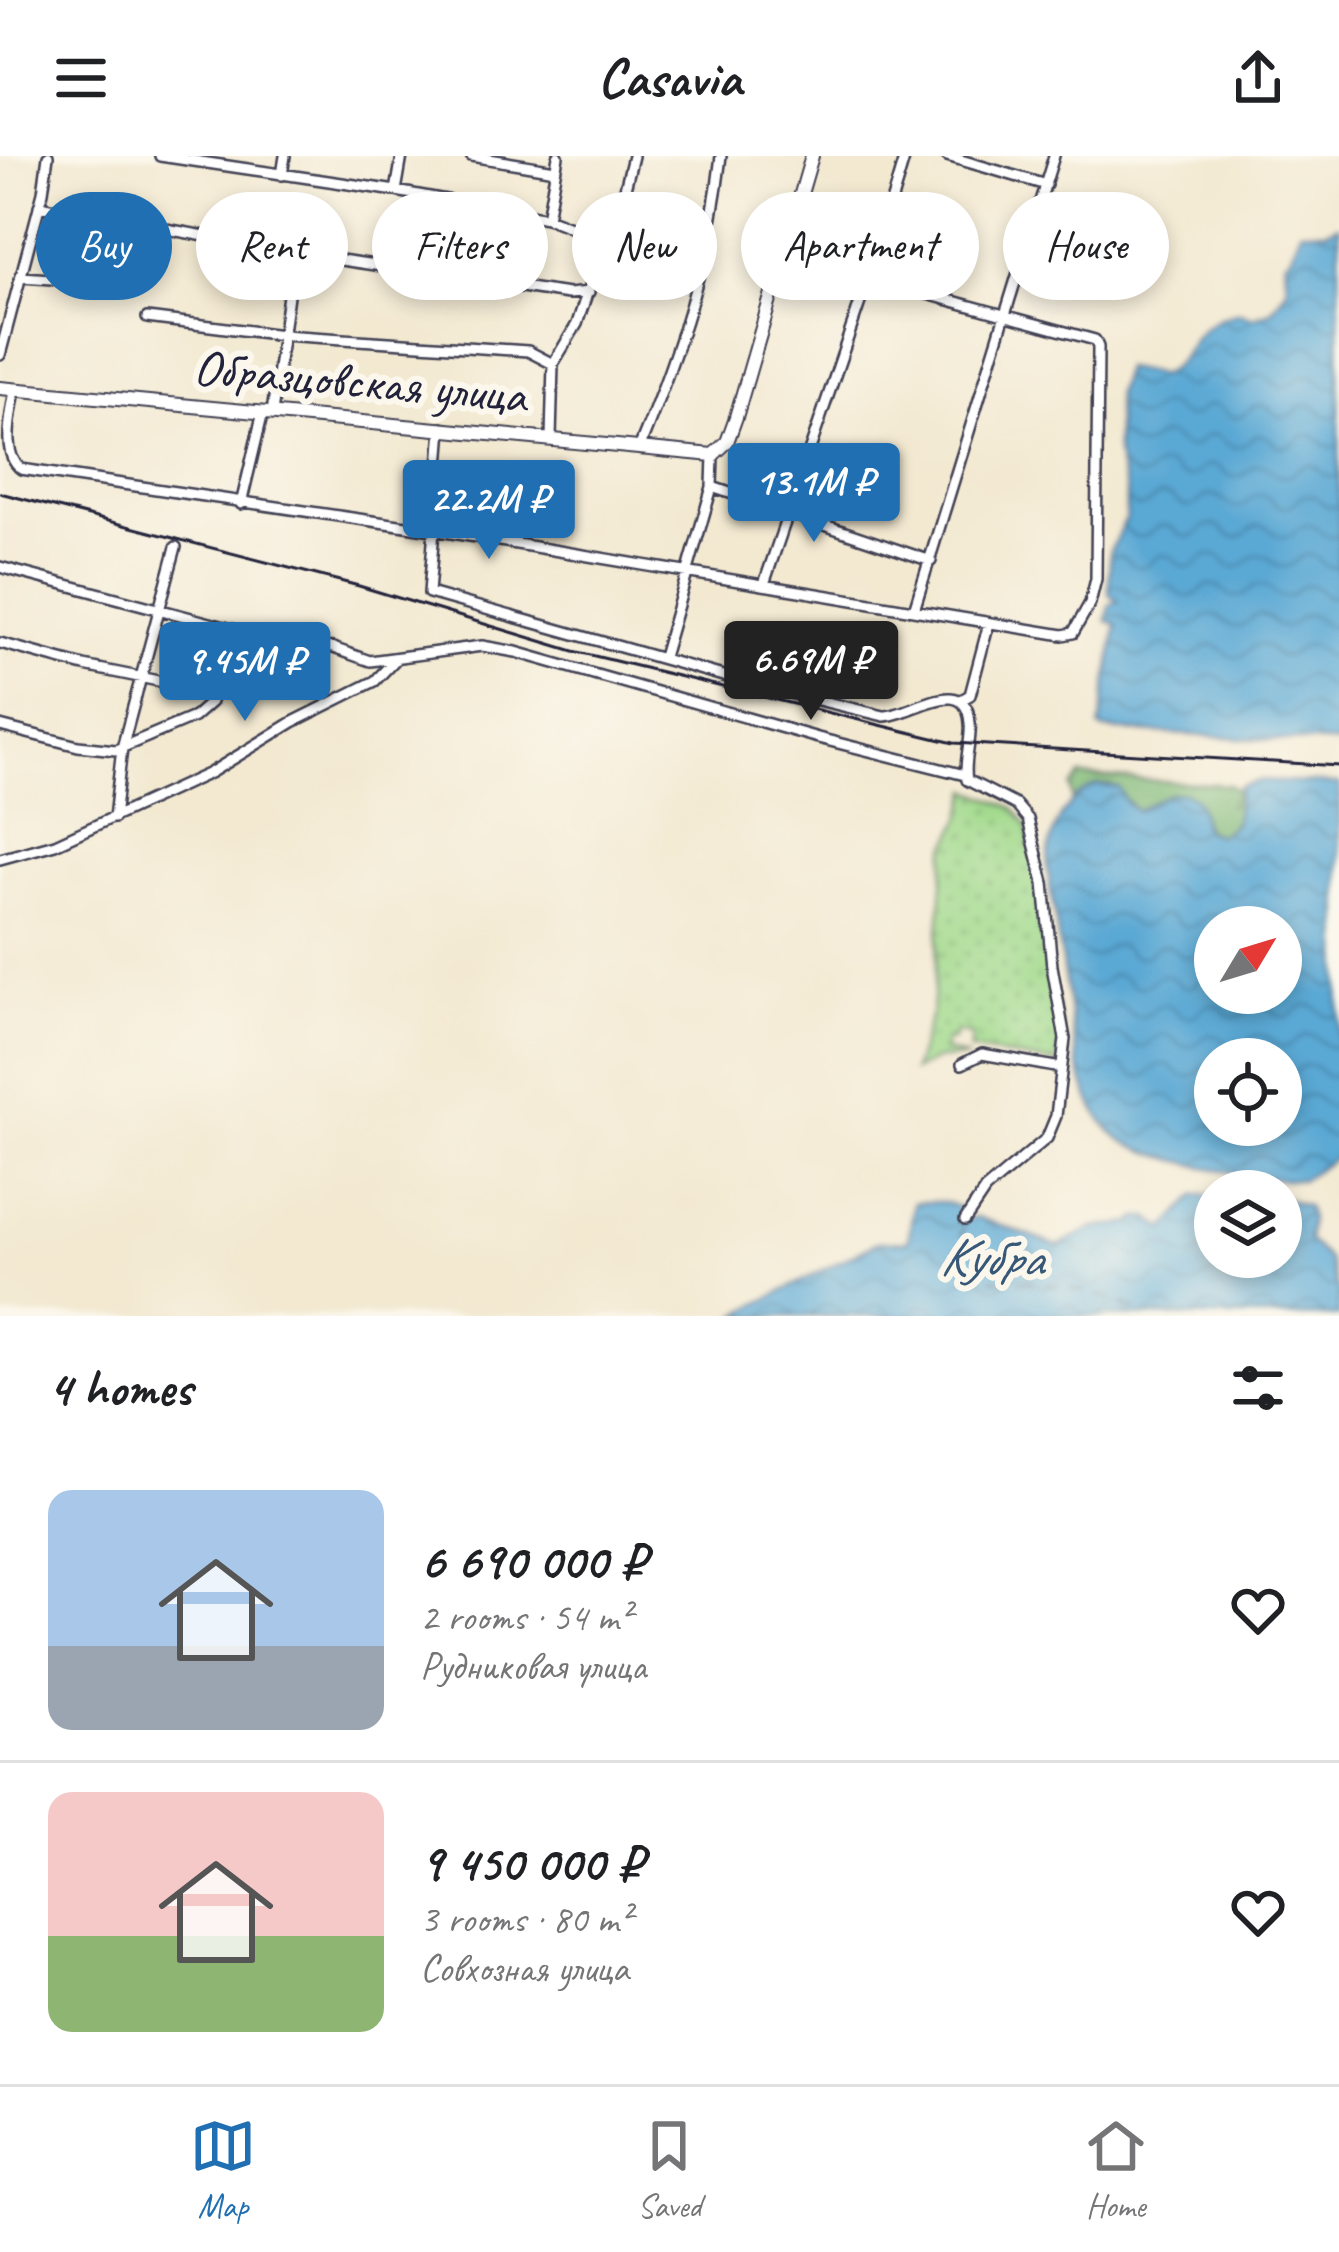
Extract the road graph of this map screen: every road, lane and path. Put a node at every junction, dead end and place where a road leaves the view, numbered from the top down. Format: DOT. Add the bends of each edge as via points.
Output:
graph roads {
  1 [pos="48,156"];
  2 [pos="285,156"];
  3 [pos="402,156"];
  4 [pos="471,156"];
  5 [pos="558,156"];
  6 [pos="633,156"];
  7 [pos="721,156"];
  8 [pos="812,156"];
  9 [pos="905,156"];
  10 [pos="947,156"];
  11 [pos="1054,156"];
  12 [pos="167,157"];
  13 [pos="556,170"];
  14 [pos="282,175"];
  15 [pos="1046,185"];
  16 [pos="396,190"];
  17 [pos="42,192"];
  18 [pos="407,192"];
  19 [pos="624,192"];
  20 [pos="802,192"];
  21 [pos="893,192"];
  22 [pos="548,213"];
  23 [pos="36,218"];
  24 [pos="348,259"];
  25 [pos="21,277"];
  26 [pos="36,278"];
  27 [pos="572,294"];
  28 [pos="287,300"];
  29 [pos="587,300"];
  30 [pos="770,300"];
  31 [pos="858,300"];
  32 [pos="944,300"];
  33 [pos="1007,314"];
  34 [pos="147,318"];
  35 [pos="282,335"];
  36 [pos="0,355"];
  37 [pos="554,364"];
  38 [pos="8,389"];
  39 [pos="267,412"];
  40 [pos="442,428"];
  41 [pos="551,438"];
  42 [pos="640,446"];
  43 [pos="713,455"];
  44 [pos="712,487"];
  45 [pos="241,504"];
  46 [pos="787,513"];
  47 [pos="433,530"];
  48 [pos="176,548"];
  49 [pos="931,561"];
  50 [pos="0,567"];
  51 [pos="686,572"];
  52 [pos="764,584"];
  53 [pos="161,608"];
  54 [pos="914,610"];
  55 [pos="989,623"];
  56 [pos="0,643"];
  57 [pos="290,644"];
  58 [pos="663,657"];
  59 [pos="396,659"];
  60 [pos="144,678"];
  61 [pos="213,692"];
  62 [pos="961,700"];
  63 [pos="0,726"];
  64 [pos="122,748"];
  65 [pos="965,775"];
  66 [pos="114,818"];
  67 [pos="0,859"];
  68 [pos="962,1064"];
  69 [pos="1061,1068"];
  70 [pos="964,1220"];
  1 -- 17 [label="street"];
  2 -- 14 [label="street"];
  3 -- 16 [label="street"];
  4 -- 13 [label="street"];
  5 -- 13 [label="street"];
  6 -- 19 [label="street"];
  7 -- 42 [label="street" via="702,275"];
  8 -- 20 [label="main road"];
  9 -- 21 [label="street"];
  10 -- 15 [label="street"];
  11 -- 15 [label="street"];
  12 -- 14 [label="street"];
  13 -- 22 [label="street"];
  14 -- 16 [label="street"];
  15 -- 33 [label="street"];
  16 -- 18 [label="street"];
  23 -- 25 [label="street"];
  24 -- 27 [label="street"];
  25 -- 26 [label="street"];
  25 -- 36 [label="street"];
  28 -- 35 [label="street"];
  29 -- 37 [label="street"];
  30 -- 43 [label="main road" via="731,431"];
  31 -- 46 [label="street"];
  32 -- 33 [label="street"];
  33 -- 49 [label="street"];
  33 -- 55 [label="street" via="1095,340 1096,579 1073,633"];
  34 -- 35 [label="street"];
  35 -- 37 [label="street" via="527,351"];
  35 -- 39 [label="street"];
  37 -- 41 [label="street"];
  38 -- 39 [label="main road, Образцовская улица"];
  38 -- 45 [label="street" via="8,449 21,469"];
  39 -- 40 [label="main road, Образцовская улица"];
  39 -- 45 [label="street"];
  40 -- 41 [label="main road, Образцовская улица"];
  40 -- 47 [label="street"];
  41 -- 42 [label="main road, Образцовская улица"];
  42 -- 43 [label="main road, Образцовская улица"];
  43 -- 44 [label="street"];
  44 -- 46 [label="street"];
  44 -- 51 [label="street"];
  45 -- 47 [label="street"];
  46 -- 49 [label="street"];
  46 -- 52 [label="street"];
  47 -- 51 [label="street"];
  47 -- 58 [label="street" via="429,592"];
  48 -- 53 [label="street"];
  49 -- 54 [label="street"];
  50 -- 53 [label="street"];
  51 -- 52 [label="street"];
  51 -- 58 [label="street"];
  52 -- 54 [label="street"];
  53 -- 57 [label="street"];
  53 -- 60 [label="street"];
  54 -- 55 [label="street"];
  55 -- 62 [label="street" via="970,695"];
  56 -- 60 [label="street"];
  57 -- 59 [label="street"];
  57 -- 61 [label="street"];
  58 -- 62 [label="street" via="884,716 944,697"];
  59 -- 65 [label="street" via="482,646 516,652"];
  59 -- 66 [label="street" via="376,680"];
  60 -- 61 [label="street"];
  60 -- 64 [label="street"];
  61 -- 64 [label="street" via="194,717"];
  62 -- 65 [label="street" via="969,716"];
  63 -- 64 [label="street"];
  64 -- 66 [label="street"];
  65 -- 69 [label="street" via="1021,809 1030,825 1065,1023"];
  66 -- 67 [label="street"];
  68 -- 69 [label="street" via="982,1054"];
  69 -- 70 [label="street" via="1048,1138 985,1190"];
}
